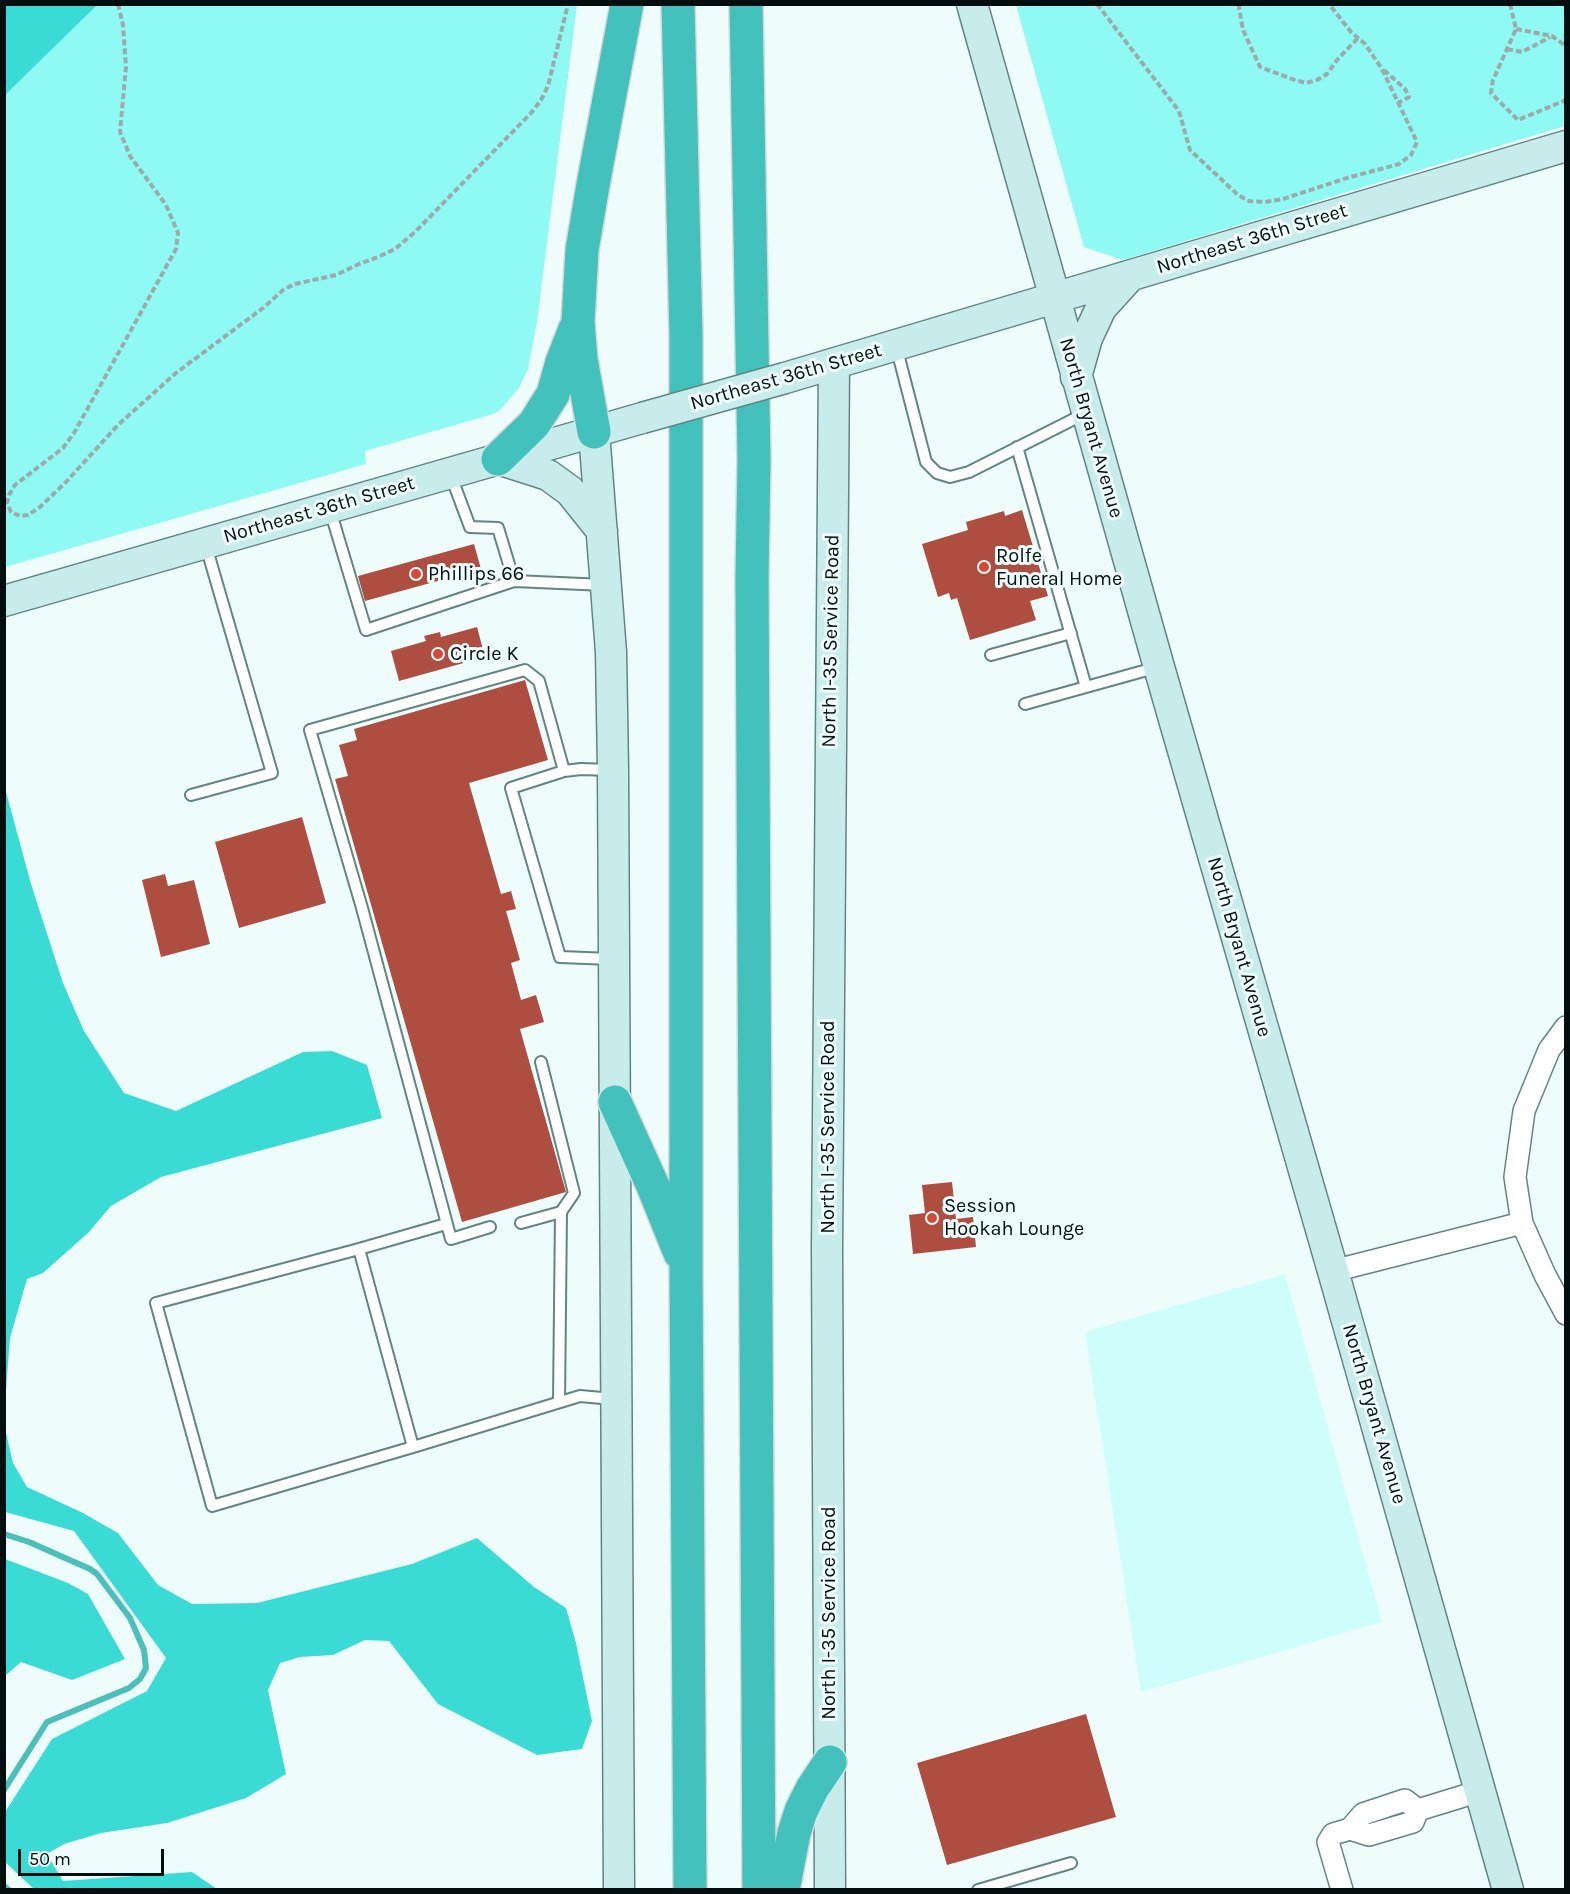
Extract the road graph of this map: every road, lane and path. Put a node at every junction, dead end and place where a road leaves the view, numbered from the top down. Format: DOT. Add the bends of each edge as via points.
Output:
graph roads {
  1 [pos="118,4"];
  2 [pos="568,4"];
  3 [pos="627,4"];
  4 [pos="678,4"];
  5 [pos="746,4"];
  6 [pos="972,4"];
  7 [pos="1097,4"];
  8 [pos="1240,4"];
  9 [pos="1329,4"];
  10 [pos="1510,4"];
  11 [pos="1516,29"];
  12 [pos="1552,36"];
  13 [pos="1358,38"];
  14 [pos="1566,46"];
  15 [pos="1508,49"];
  16 [pos="1382,69"];
  17 [pos="1566,100"];
  18 [pos="1398,103"];
  19 [pos="1566,146"];
  20 [pos="1131,274"];
  21 [pos="1054,298"];
  22 [pos="578,322"];
  23 [pos="896,346"];
  24 [pos="834,364"];
  25 [pos="1076,377"];
  26 [pos="1087,412"];
  27 [pos="594,432"];
  28 [pos="1017,447"];
  29 [pos="498,459"];
  30 [pos="449,473"];
  31 [pos="329,507"];
  32 [pos="602,531"];
  33 [pos="205,543"];
  34 [pos="514,581"];
  35 [pos="606,585"];
  36 [pos="4,601"];
  37 [pos="1071,633"];
  38 [pos="991,655"];
  39 [pos="1159,667"];
  40 [pos="1086,687"];
  41 [pos="1026,704"];
  42 [pos="613,770"];
  43 [pos="564,771"];
  44 [pos="191,795"];
  45 [pos="614,959"];
  46 [pos="1566,1027"];
  47 [pos="541,1062"];
  48 [pos="615,1102"];
  49 [pos="561,1212"];
  50 [pos="521,1223"];
  51 [pos="1522,1223"];
  52 [pos="446,1224"];
  53 [pos="490,1227"];
  54 [pos="358,1249"];
  55 [pos="686,1269"];
  56 [pos="1334,1270"];
  57 [pos="1566,1314"];
  58 [pos="616,1399"];
  59 [pos="559,1402"];
  60 [pos="413,1447"];
  61 [pos="830,1762"];
  62 [pos="1480,1791"];
  63 [pos="1071,1863"];
  64 [pos="620,1890"];
  65 [pos="690,1890"];
  66 [pos="759,1890"];
  67 [pos="783,1890"];
  68 [pos="830,1890"];
  69 [pos="978,1890"];
  70 [pos="1342,1890"];
  71 [pos="1508,1890"];
  1 -- 2 [label="path" via="126,67 120,132 130,156 166,205 178,233 176,249 74,433 63,448 15,485 9,495 11,512 20,516 40,507 118,425 283,290 336,275 378,257 415,232 541,100"];
  3 -- 22 [label="highway" via="582,250"];
  4 -- 55 [label="highway" via="686,338"];
  5 -- 66 [label="highway" via="754,438"];
  6 -- 21 [label="main road, North Bryant Avenue"];
  7 -- 18 [label="path" via="1179,111 1190,150 1249,201 1283,199 1399,164 1411,155 1417,142"];
  8 -- 13 [label="path" via="1243,30 1260,67 1295,80 1306,83 1327,74"];
  9 -- 13 [label="path"];
  10 -- 11 [label="path"];
  11 -- 12 [label="path"];
  11 -- 15 [label="path"];
  12 -- 14 [label="path"];
  12 -- 15 [label="path" via="1522,52"];
  13 -- 16 [label="path"];
  15 -- 17 [label="path" via="1491,93 1510,113 1518,120"];
  16 -- 18 [label="path"];
  16 -- 18 [label="path" via="1410,97"];
  19 -- 20 [label="main road, Northeast 36th Street"];
  20 -- 21 [label="main road, Northeast 36th Street"];
  20 -- 25 [label="main road" via="1101,308"];
  21 -- 23 [label="main road, Northeast 36th Street"];
  21 -- 25 [label="main road, North Bryant Avenue"];
  22 -- 27 [label="highway"];
  22 -- 29 [label="highway" via="553,394 534,424"];
  23 -- 24 [label="main road, Northeast 36th Street"];
  23 -- 28 [label="lane" via="926,462 937,473 950,477 969,472"];
  24 -- 27 [label="main road, Northeast 36th Street, bridge"];
  24 -- 61 [label="main road, North I-35 Service Road" via="827,1249"];
  25 -- 26 [label="main road, North Bryant Avenue"];
  26 -- 28 [label="lane"];
  26 -- 39 [label="main road, North Bryant Avenue"];
  27 -- 29 [label="main road, Northeast 36th Street"];
  27 -- 32 [label="main road"];
  28 -- 37 [label="lane"];
  29 -- 30 [label="main road, Northeast 36th Street"];
  29 -- 32 [label="main road" via="548,475 570,491"];
  30 -- 31 [label="main road, Northeast 36th Street"];
  30 -- 34 [label="lane" via="470,527 498,528"];
  31 -- 33 [label="main road, Northeast 36th Street"];
  31 -- 34 [label="lane" via="366,630"];
  32 -- 35 [label="main road"];
  33 -- 36 [label="main road, Northeast 36th Street"];
  33 -- 44 [label="lane" via="272,773"];
  34 -- 35 [label="lane"];
  35 -- 42 [label="main road"];
  37 -- 38 [label="lane"];
  37 -- 40 [label="lane"];
  39 -- 40 [label="lane"];
  39 -- 56 [label="main road, North Bryant Avenue"];
  40 -- 41 [label="lane"];
  42 -- 43 [label="lane"];
  42 -- 45 [label="main road"];
  43 -- 45 [label="lane" via="511,788 560,957"];
  43 -- 52 [label="lane" via="539,681 525,670 310,730"];
  45 -- 48 [label="main road"];
  46 -- 51 [label="street" via="1549,1050 1524,1111 1515,1177"];
  47 -- 49 [label="lane" via="574,1193"];
  48 -- 55 [label="highway"];
  48 -- 58 [label="main road"];
  49 -- 50 [label="lane"];
  49 -- 59 [label="lane"];
  51 -- 56 [label="street"];
  51 -- 57 [label="street"];
  52 -- 53 [label="lane" via="451,1239"];
  52 -- 54 [label="lane"];
  54 -- 60 [label="lane"];
  54 -- 60 [label="lane" via="156,1303 212,1506"];
  55 -- 65 [label="highway"];
  56 -- 62 [label="main road, North Bryant Avenue"];
  58 -- 59 [label="lane" via="580,1396"];
  58 -- 64 [label="main road"];
  59 -- 60 [label="lane"];
  61 -- 67 [label="highway" via="801,1812"];
  61 -- 68 [label="main road, North I-35 Service Road"];
  62 -- 70 [label="street" via="1418,1810 1413,1822 1369,1835 1350,1829 1333,1834 1328,1842"];
  62 -- 71 [label="main road, North Bryant Avenue"];
  63 -- 69 [label="lane"];
}
